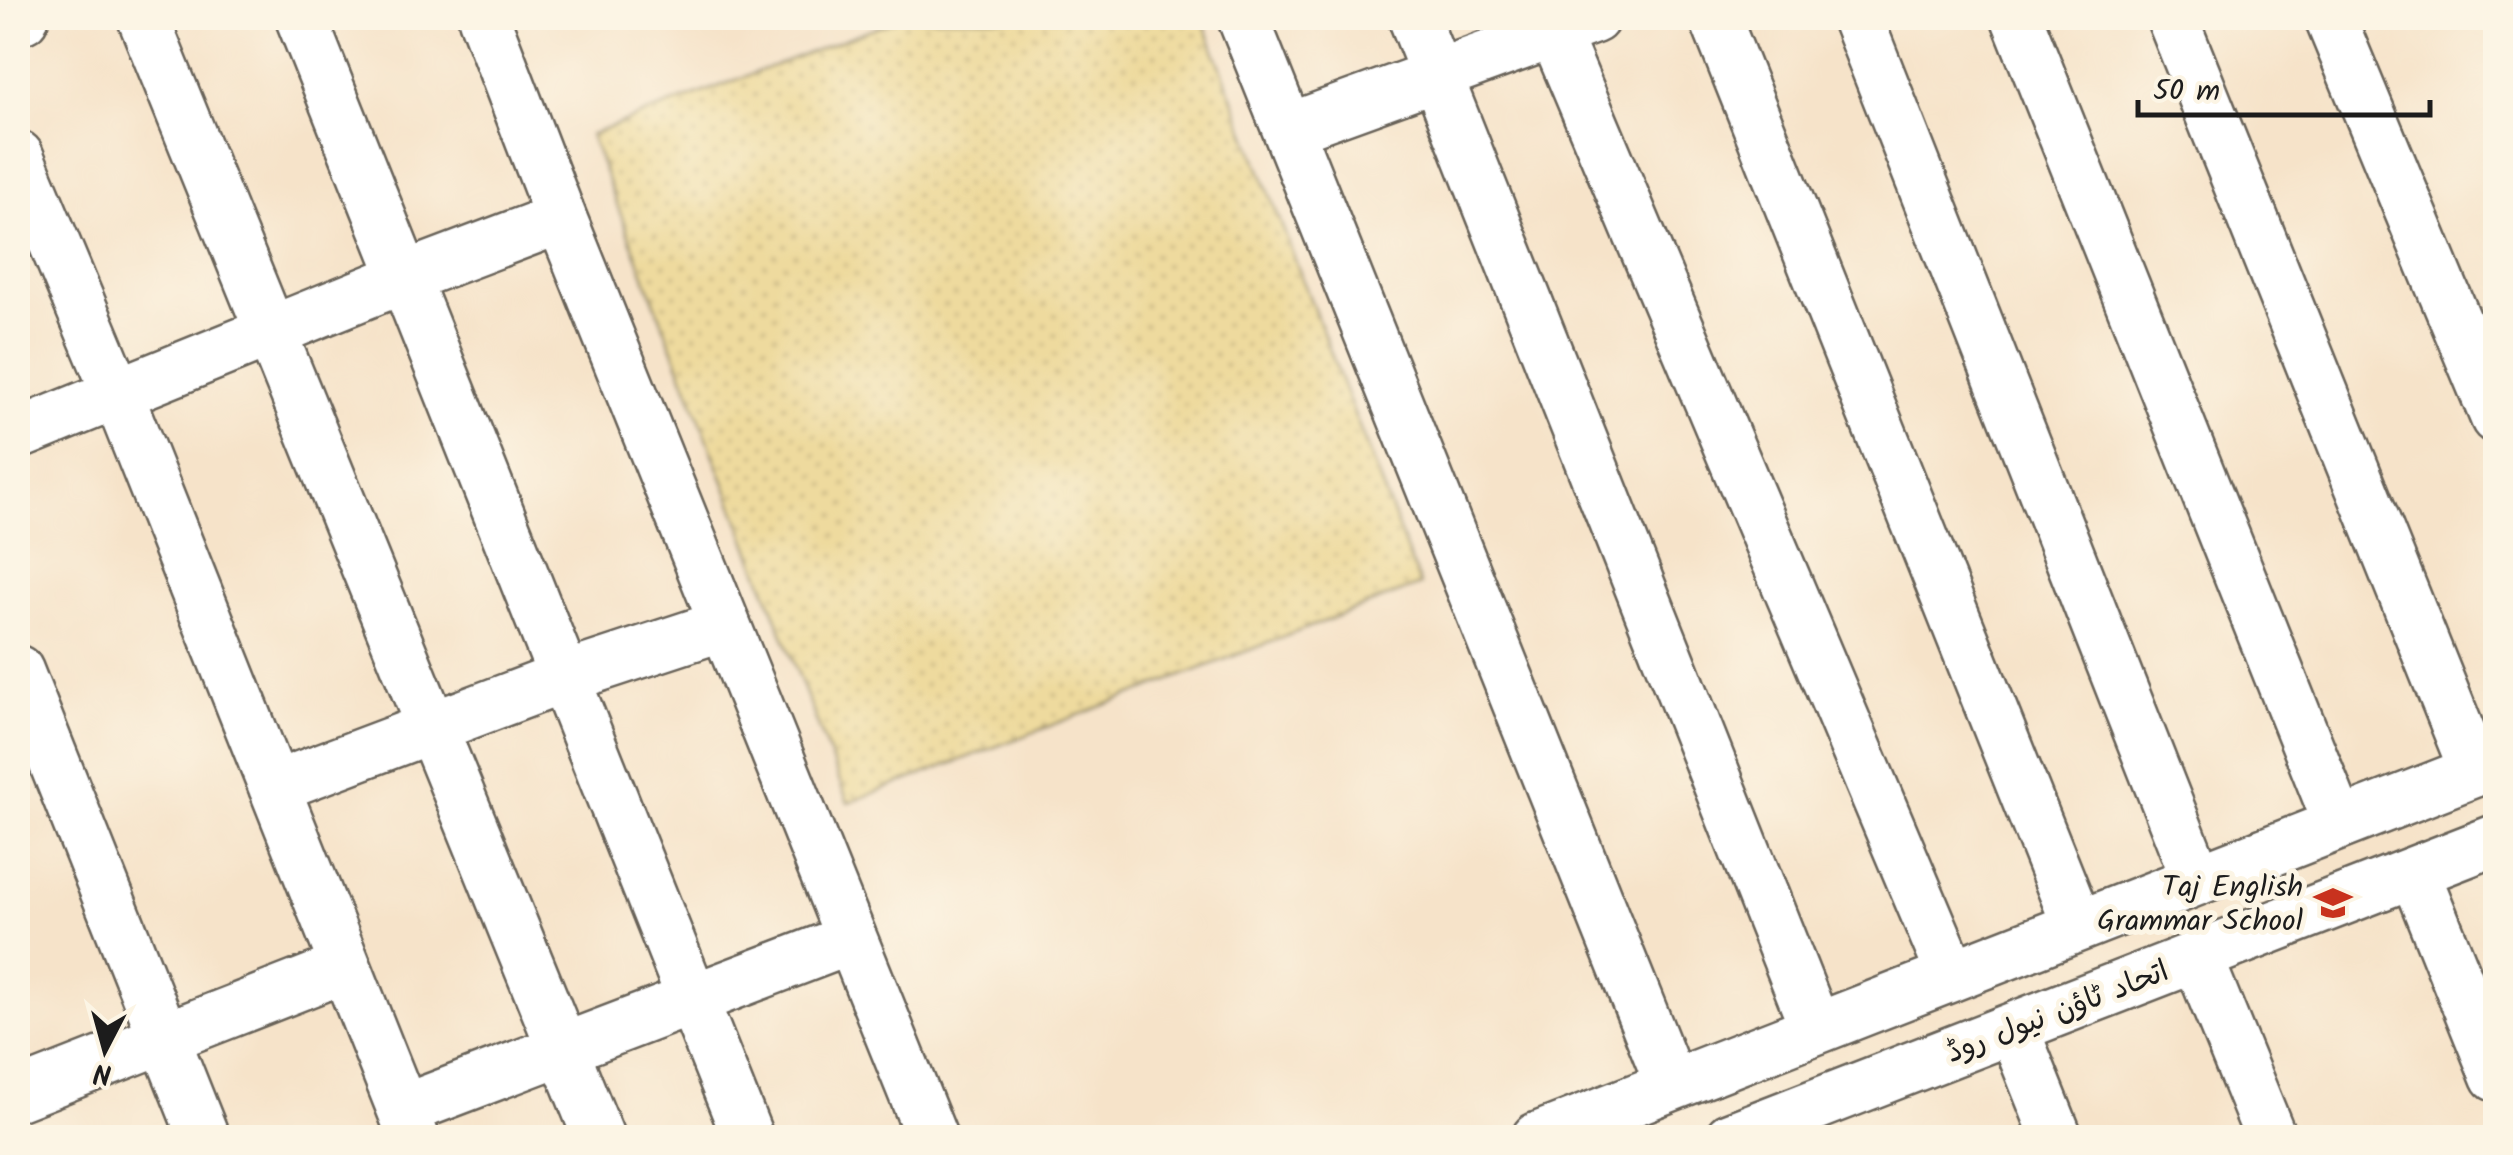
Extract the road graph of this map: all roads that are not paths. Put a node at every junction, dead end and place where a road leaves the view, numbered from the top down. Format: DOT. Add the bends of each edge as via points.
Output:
graph roads {
  1 [pos="143,18"];
  2 [pos="300,18"];
  3 [pos="484,18"];
  4 [pos="1244,18"];
  5 [pos="1414,18"];
  6 [pos="1715,18"];
  7 [pos="1857,18"];
  8 [pos="2017,18"];
  9 [pos="2172,18"];
  10 [pos="2330,18"];
  11 [pos="1566,22"];
  12 [pos="1437,75"];
  13 [pos="1288,129"];
  14 [pos="18,156"];
  15 [pos="561,218"];
  16 [pos="403,278"];
  17 [pos="273,331"];
  18 [pos="118,395"];
  19 [pos="2496,418"];
  20 [pos="18,434"];
  21 [pos="724,625"];
  22 [pos="18,671"];
  23 [pos="563,678"];
  24 [pos="433,727"];
  25 [pos="2486,767"];
  26 [pos="274,787"];
  27 [pos="2339,824"];
  28 [pos="2496,840"];
  29 [pos="2414,872"];
  30 [pos="2197,880"];
  31 [pos="2078,926"];
  32 [pos="850,940"];
  33 [pos="2197,956"];
  34 [pos="346,968"];
  35 [pos="1952,975"];
  36 [pos="692,999"];
  37 [pos="1816,1028"];
  38 [pos="2013,1028"];
  39 [pos="162,1039"];
  40 [pos="563,1048"];
  41 [pos="2496,1076"];
  42 [pos="1671,1085"];
  43 [pos="18,1094"];
  44 [pos="1826,1120"];
  45 [pos="408,1124"];
  46 [pos="204,1138"];
  47 [pos="599,1138"];
  48 [pos="748,1138"];
  49 [pos="932,1138"];
  50 [pos="1537,1138"];
  51 [pos="1730,1138"];
  52 [pos="2056,1138"];
  53 [pos="2271,1138"];
  1 -- 17 [label="street"];
  2 -- 16 [label="street"];
  3 -- 15 [label="street"];
  4 -- 13 [label="street"];
  5 -- 12 [label="street"];
  6 -- 31 [label="street"];
  7 -- 30 [label="street"];
  8 -- 27 [label="street"];
  9 -- 25 [label="street"];
  10 -- 19 [label="street"];
  11 -- 12 [label="street"];
  11 -- 35 [label="street"];
  12 -- 13 [label="street"];
  12 -- 37 [label="street"];
  13 -- 42 [label="street"];
  14 -- 18 [label="street"];
  15 -- 16 [label="street"];
  15 -- 21 [label="street"];
  16 -- 17 [label="street"];
  16 -- 23 [label="street"];
  17 -- 18 [label="street"];
  17 -- 24 [label="street"];
  18 -- 20 [label="street"];
  18 -- 26 [label="street"];
  21 -- 23 [label="street"];
  21 -- 32 [label="street"];
  22 -- 39 [label="street"];
  23 -- 24 [label="street"];
  23 -- 36 [label="street"];
  24 -- 26 [label="street"];
  24 -- 40 [label="street"];
  25 -- 27 [label="street"];
  26 -- 34 [label="street"];
  27 -- 30 [label="street"];
  28 -- 29 [label="street, اتحاد ٹاؤن نیول روڈ"];
  29 -- 33 [label="street, اتحاد ٹاؤن نیول روڈ"];
  29 -- 41 [label="street"];
  30 -- 31 [label="street"];
  31 -- 35 [label="street"];
  32 -- 36 [label="street"];
  32 -- 49 [label="street"];
  33 -- 38 [label="street, اتحاد ٹاؤن نیول روڈ"];
  33 -- 53 [label="street"];
  34 -- 39 [label="street"];
  34 -- 45 [label="street"];
  35 -- 37 [label="street"];
  36 -- 40 [label="street"];
  36 -- 48 [label="street"];
  37 -- 42 [label="street"];
  38 -- 44 [label="street, اتحاد ٹاؤن نیول روڈ"];
  38 -- 52 [label="street"];
  39 -- 43 [label="street"];
  39 -- 46 [label="street"];
  40 -- 45 [label="street"];
  40 -- 47 [label="street"];
  42 -- 50 [label="street"];
  44 -- 51 [label="street, اتحاد ٹاؤن نیول روڈ"];
}
